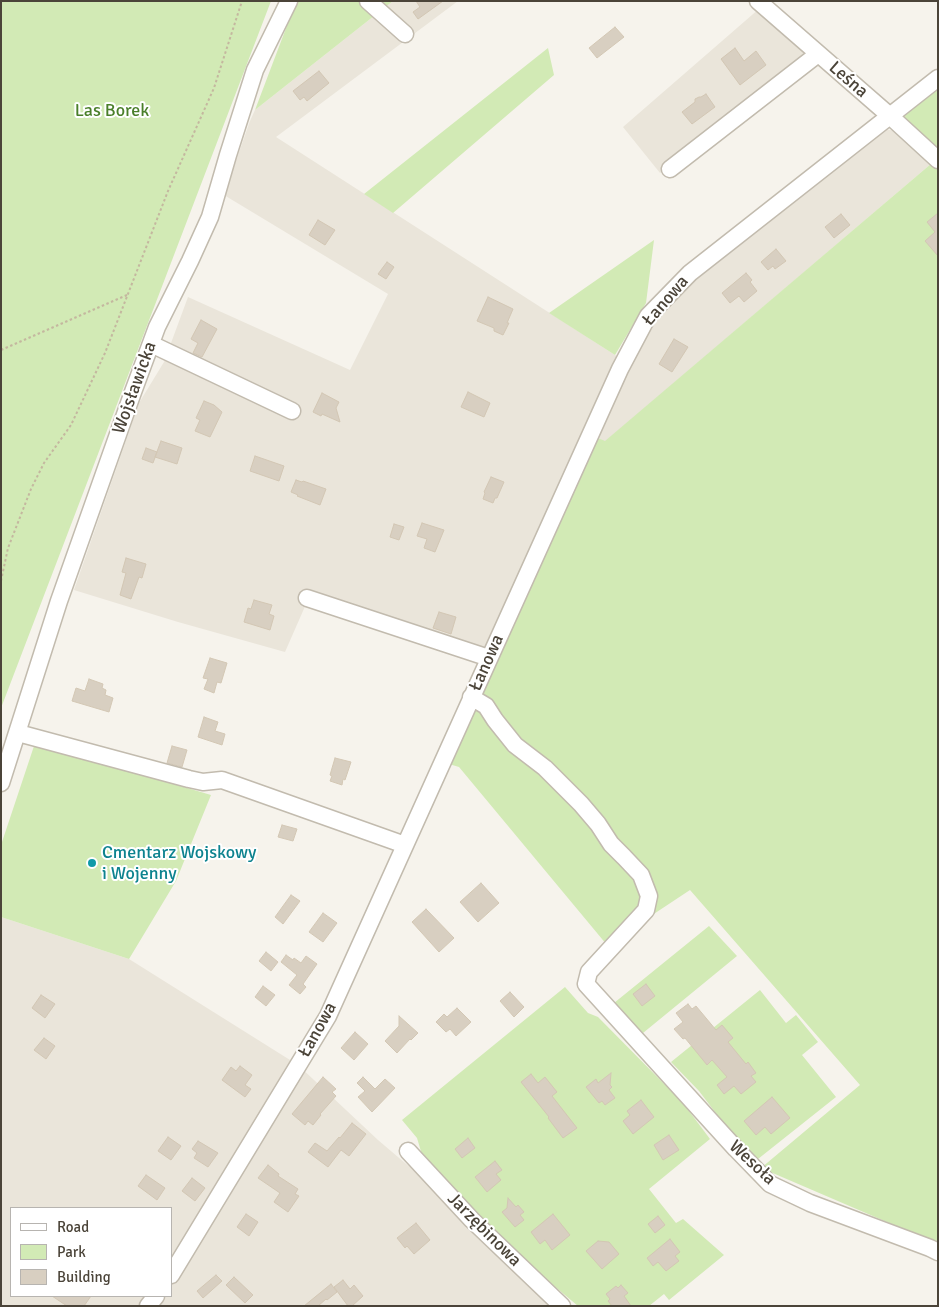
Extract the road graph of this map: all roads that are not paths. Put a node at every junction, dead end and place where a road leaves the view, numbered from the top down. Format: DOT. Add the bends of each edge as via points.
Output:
graph roads {
  1 [pos="289,1"];
  2 [pos="368,1"];
  3 [pos="758,1"];
  4 [pos="405,34"];
  5 [pos="818,54"];
  6 [pos="938,78"];
  7 [pos="888,118"];
  8 [pos="938,160"];
  9 [pos="670,169"];
  10 [pos="151,344"];
  11 [pos="292,411"];
  12 [pos="308,598"];
  13 [pos="489,658"];
  14 [pos="471,697"];
  15 [pos="18,732"];
  16 [pos="1,783"];
  17 [pos="405,845"];
  18 [pos="408,1151"];
  19 [pos="938,1252"];
  20 [pos="172,1273"];
  21 [pos="562,1306"];
  1 -- 10 [label="street, Wojsławicka" via="255,70 210,217"];
  2 -- 4 [label="street"];
  3 -- 5 [label="street, Leśna"];
  5 -- 7 [label="street, Leśna"];
  5 -- 9 [label="street"];
  6 -- 7 [label="street, Łanowa"];
  7 -- 8 [label="street, Leśna"];
  7 -- 13 [label="street, Łanowa" via="690,273 648,316 620,369"];
  10 -- 11 [label="street"];
  10 -- 15 [label="street, Wojsławicka" via="59,601"];
  12 -- 13 [label="street"];
  13 -- 14 [label="street, Łanowa"];
  14 -- 17 [label="street, Łanowa"];
  14 -- 19 [label="street, Wesoła" via="486,706 514,745 544,768 581,804 610,844 641,875 649,896 646,910 589,972 586,984 770,1184 810,1203"];
  15 -- 16 [label="street, Wojsławicka"];
  15 -- 17 [label="street" via="189,779 203,782 222,780"];
  17 -- 20 [label="street, Łanowa" via="328,1016"];
  18 -- 21 [label="street, Jarzębinowa" via="472,1220"];
}
